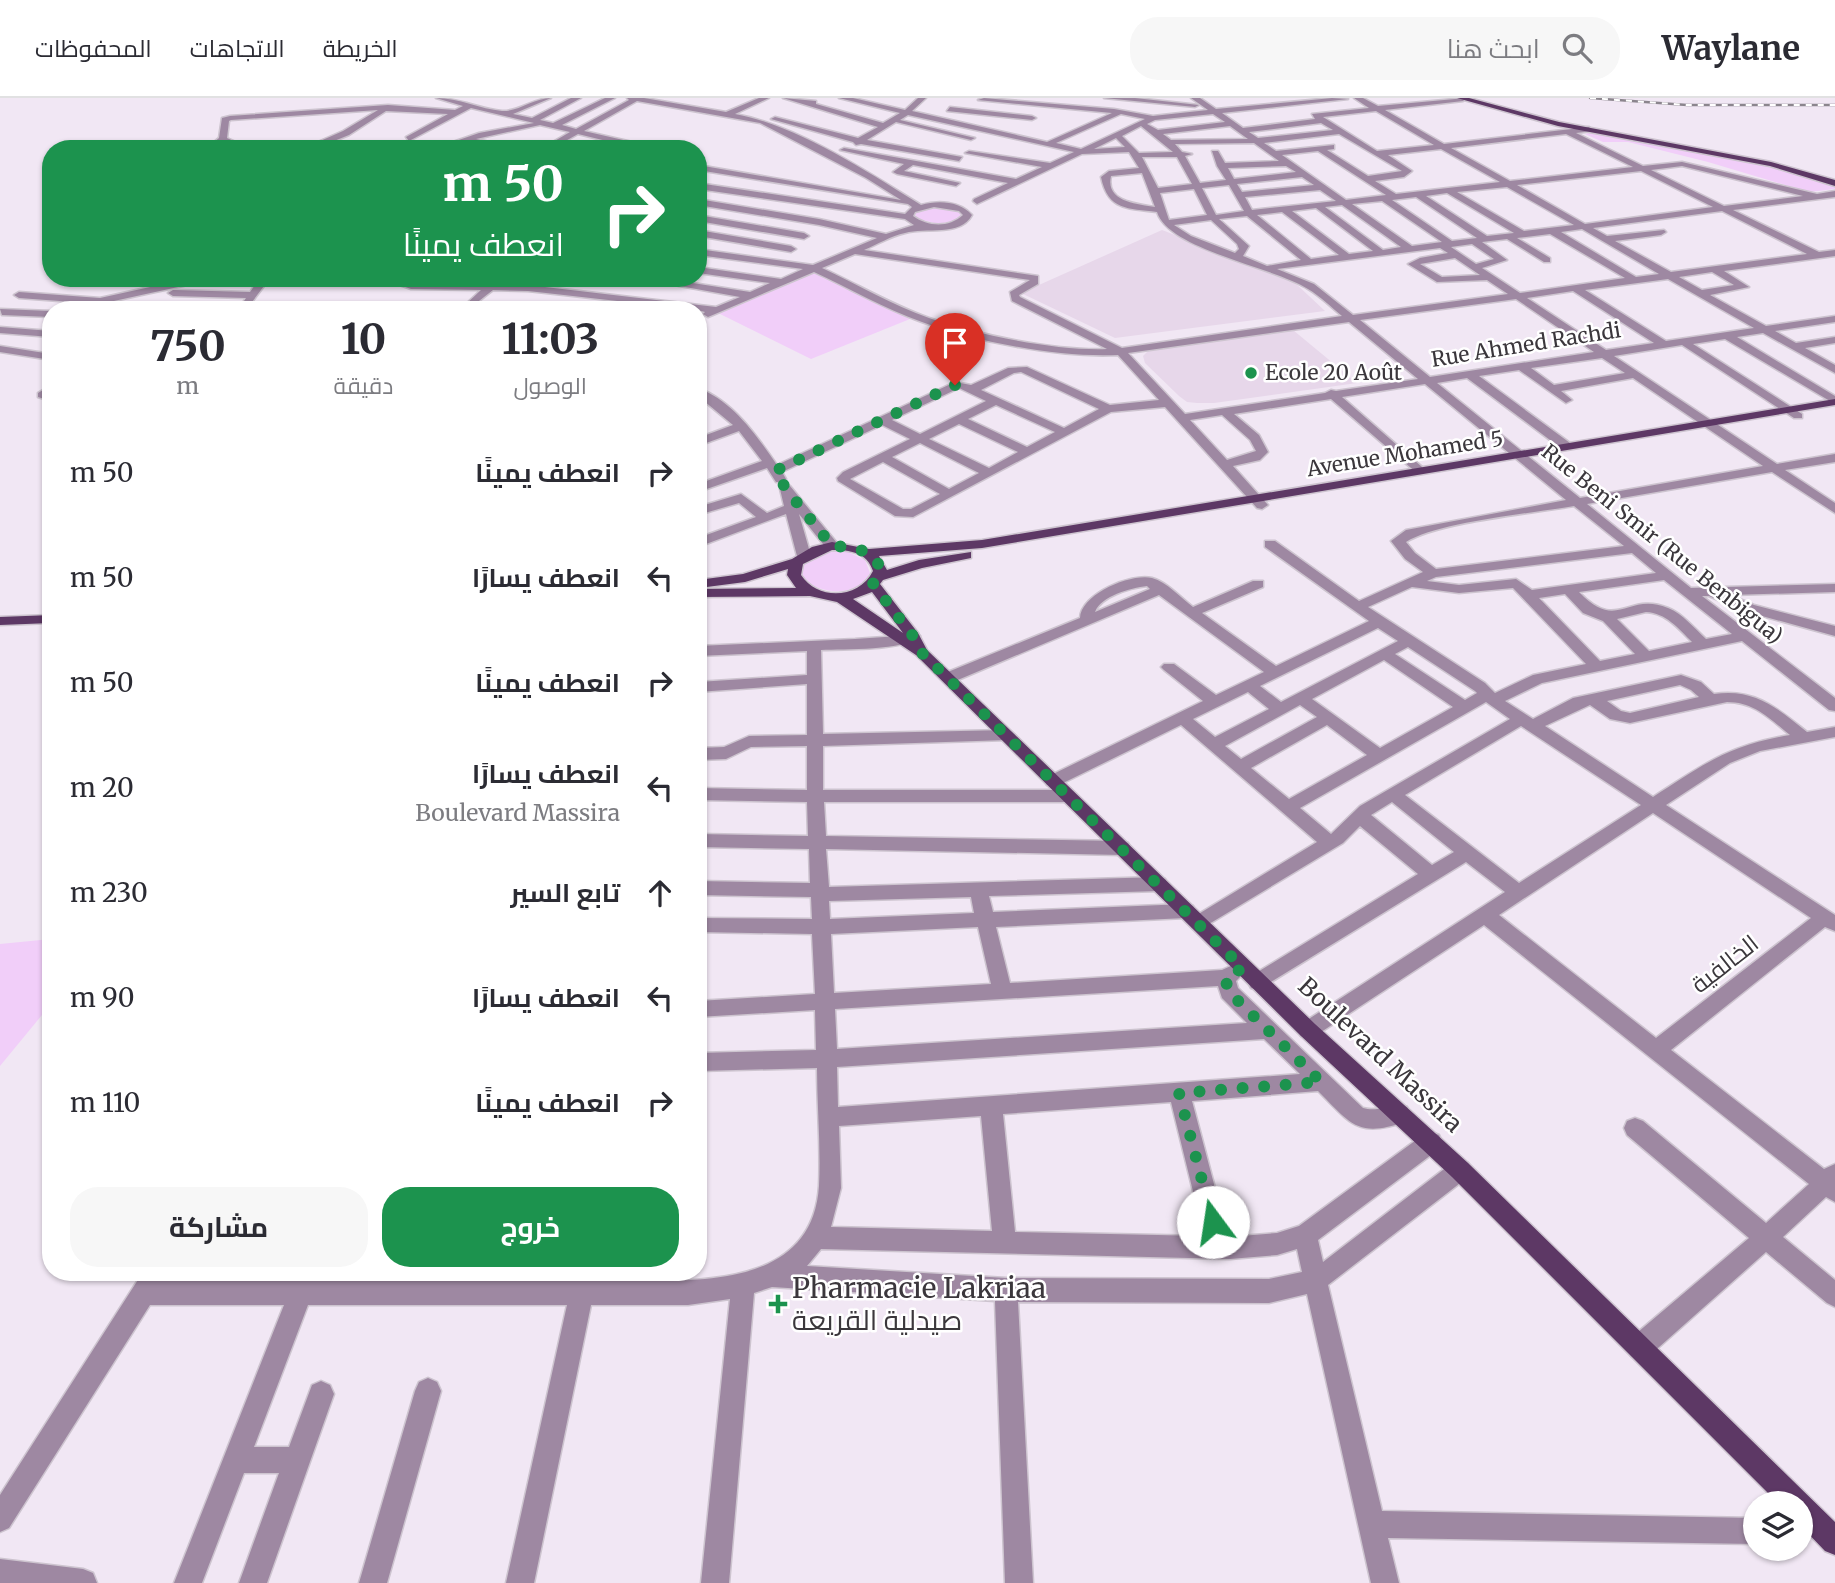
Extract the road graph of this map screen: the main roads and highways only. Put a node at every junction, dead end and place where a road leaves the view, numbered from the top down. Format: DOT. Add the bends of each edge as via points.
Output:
graph roads {
  1 [pos="1462,98"];
  2 [pos="1835,183"];
  3 [pos="1835,402"];
  4 [pos="1835,409"];
  5 [pos="1794,413"];
  6 [pos="1711,426"];
  7 [pos="1523,457"];
  8 [pos="1259,501"];
  9 [pos="983,548"];
  10 [pos="868,553"];
  11 [pos="801,559"];
  12 [pos="876,581"];
  13 [pos="707,583"];
  14 [pos="810,592"];
  15 [pos="707,593"];
  16 [pos="840,597"];
  17 [pos="42,611"];
  18 [pos="0,613"];
  19 [pos="42,619"];
  20 [pos="0,621"];
  21 [pos="912,643"];
  22 [pos="1785,1491"];
  1 -- 2 [label="main road" via="1551,122 1772,164"];
  3 -- 5 [label="main road, Avenue Mohamed 5"];
  4 -- 5 [label="main road, Avenue Mohamed 5"];
  5 -- 6 [label="main road, Avenue Mohamed 5"];
  6 -- 7 [label="main road, Avenue Mohamed 5"];
  6 -- 7 [label="main road, Avenue Mohamed 5" via="1566,446"];
  7 -- 8 [label="main road, Avenue Mohamed 5"];
  7 -- 8 [label="main road, Avenue Mohamed 5" via="1418,470"];
  8 -- 9 [label="main road, Avenue Mohamed 5"];
  9 -- 10 [label="main road"];
  9 -- 12 [label="main road" via="919,564"];
  10 -- 11 [label="main road" via="832,546"];
  10 -- 12 [label="main road" via="879,564"];
  11 -- 13 [label="main road" via="745,578"];
  11 -- 14 [label="main road" via="794,575"];
  12 -- 16 [label="main road"];
  12 -- 21 [label="main road"];
  14 -- 15 [label="main road"];
  14 -- 16 [label="main road"];
  16 -- 21 [label="main road"];
  17 -- 18 [label="main road"];
  19 -- 20 [label="main road"];
  21 -- 22 [label="main road, Boulevard Massira" via="1193,917 1242,976 1461,1170"];
}
